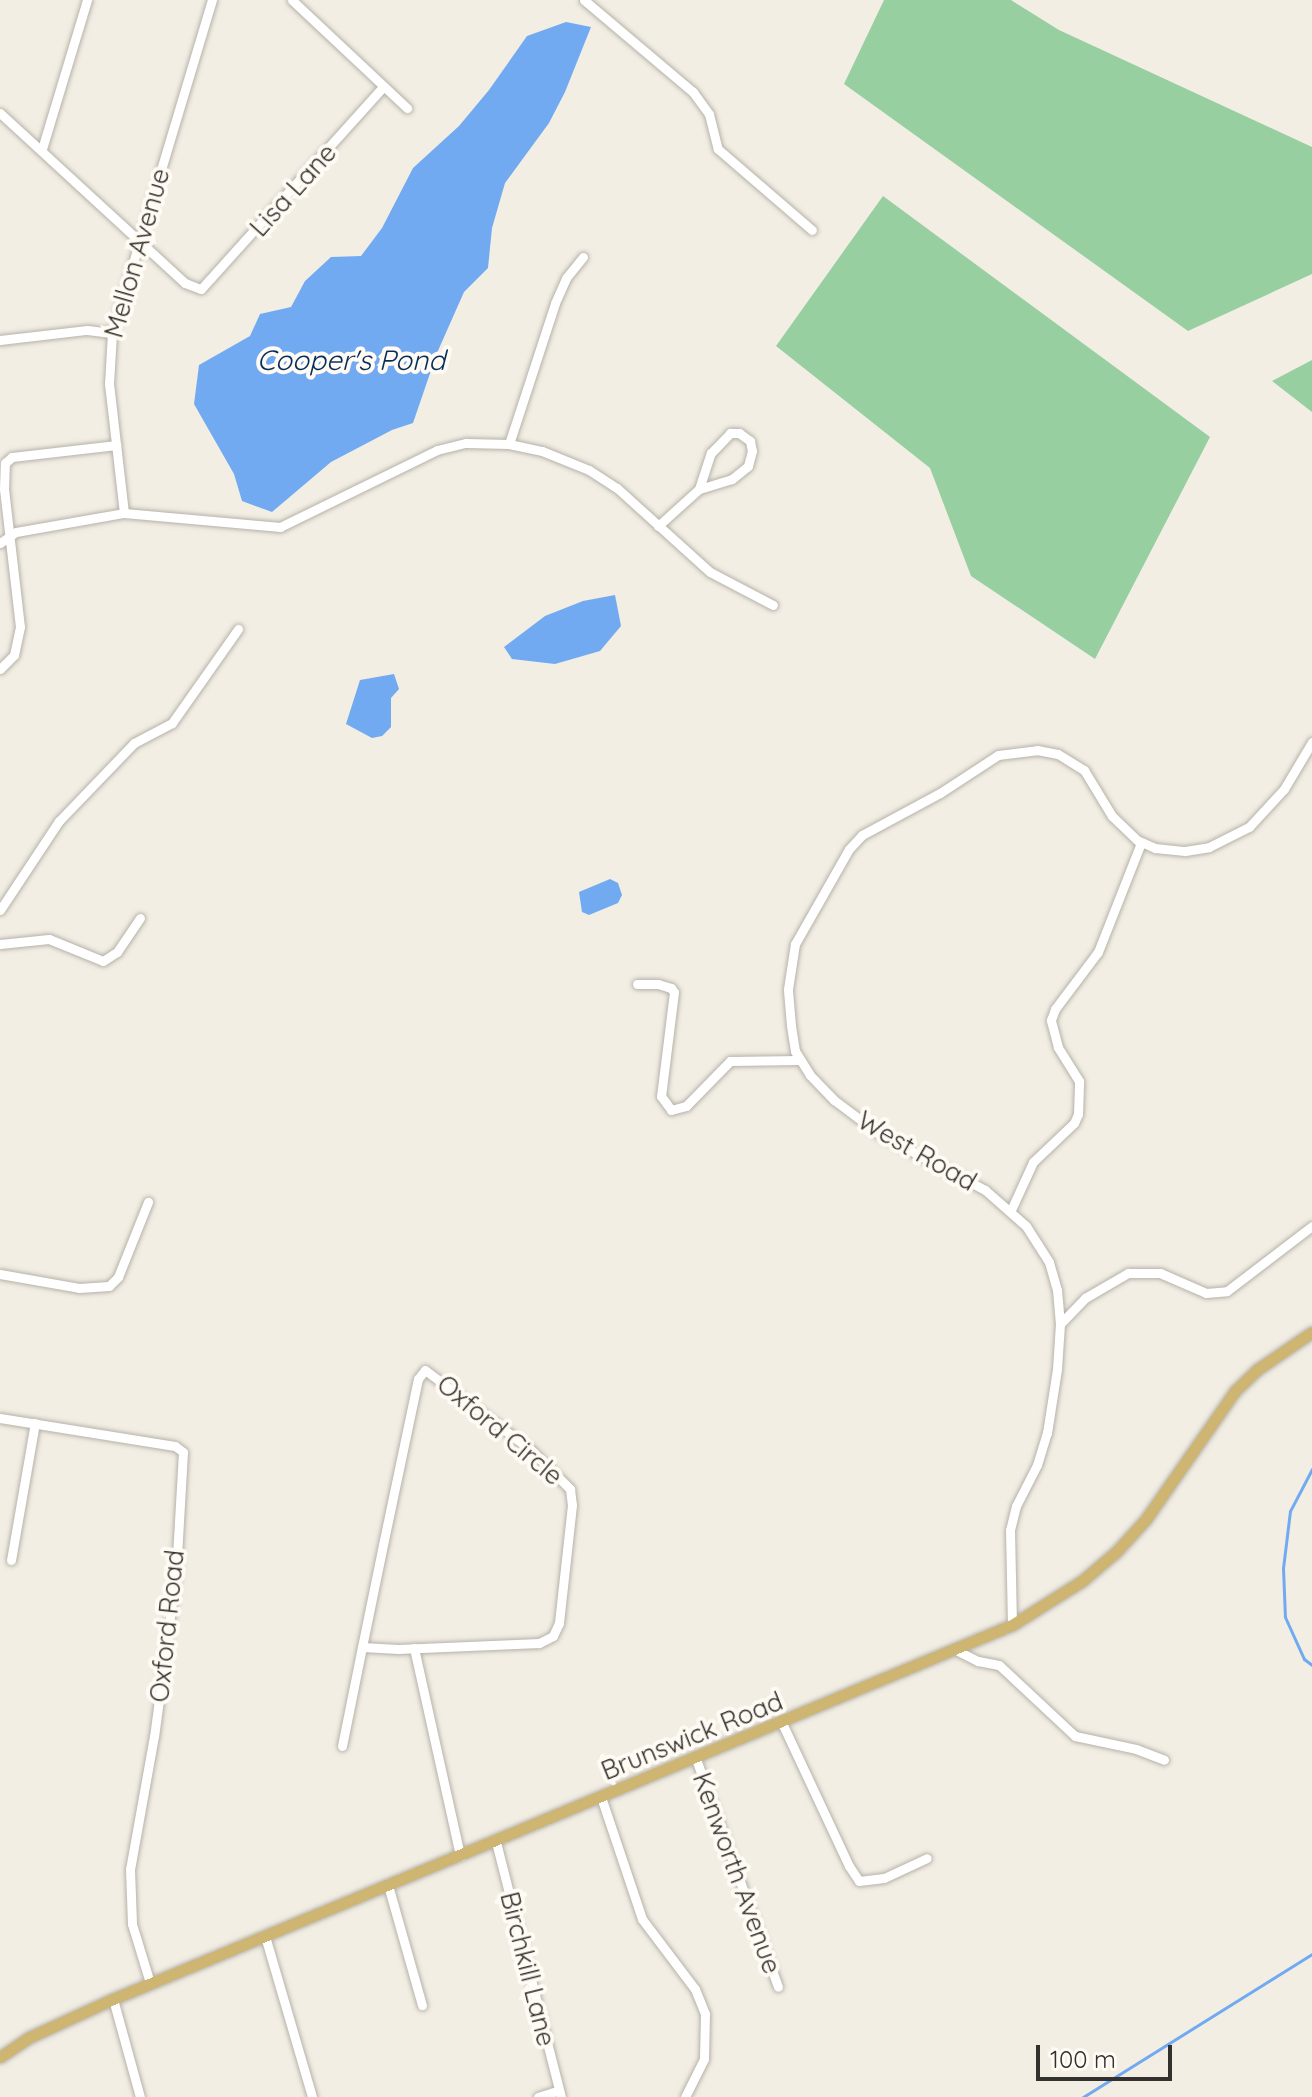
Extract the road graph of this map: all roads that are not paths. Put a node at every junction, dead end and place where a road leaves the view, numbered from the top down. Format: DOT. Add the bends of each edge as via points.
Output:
graph roads {
  1 [pos="87,0"];
  2 [pos="212,0"];
  3 [pos="292,0"];
  4 [pos="584,0"];
  5 [pos="383,87"];
  6 [pos="407,108"];
  7 [pos="0,113"];
  8 [pos="42,149"];
  9 [pos="812,230"];
  10 [pos="139,242"];
  11 [pos="583,257"];
  12 [pos="112,333"];
  13 [pos="0,340"];
  14 [pos="509,444"];
  15 [pos="116,445"];
  16 [pos="699,489"];
  17 [pos="124,513"];
  18 [pos="658,526"];
  19 [pos="10,537"];
  20 [pos="0,543"];
  21 [pos="773,605"];
  22 [pos="238,629"];
  23 [pos="0,669"];
  24 [pos="1312,742"];
  25 [pos="1141,843"];
  26 [pos="0,910"];
  27 [pos="140,918"];
  28 [pos="0,944"];
  29 [pos="637,984"];
  30 [pos="799,1060"];
  31 [pos="148,1202"];
  32 [pos="1011,1210"];
  33 [pos="1312,1226"];
  34 [pos="0,1274"];
  35 [pos="1060,1324"];
  36 [pos="1312,1332"];
  37 [pos="0,1418"];
  38 [pos="35,1423"];
  39 [pos="11,1560"];
  40 [pos="1012,1625"];
  41 [pos="362,1647"];
  42 [pos="414,1648"];
  43 [pos="954,1649"];
  44 [pos="782,1723"];
  45 [pos="342,1746"];
  46 [pos="696,1759"];
  47 [pos="1164,1760"];
  48 [pos="601,1797"];
  49 [pos="496,1842"];
  50 [pos="460,1856"];
  51 [pos="927,1858"];
  52 [pos="388,1885"];
  53 [pos="265,1936"];
  54 [pos="150,1983"];
  55 [pos="778,1987"];
  56 [pos="113,1999"];
  57 [pos="422,2005"];
  58 [pos="0,2057"];
  59 [pos="560,2093"];
  60 [pos="140,2097"];
  61 [pos="312,2097"];
  62 [pos="538,2097"];
  63 [pos="685,2097"];
  1 -- 8 [label="street"];
  2 -- 10 [label="street, Mellon Avenue"];
  3 -- 5 [label="street"];
  4 -- 9 [label="street" via="693,92 707,109 718,149"];
  5 -- 6 [label="street"];
  5 -- 10 [label="street, Lisa Lane" via="201,289 185,283"];
  7 -- 8 [label="street"];
  8 -- 10 [label="street"];
  10 -- 12 [label="street, Mellon Avenue"];
  11 -- 14 [label="street" via="555,303"];
  12 -- 13 [label="street" via="87,330"];
  12 -- 15 [label="street, Mellon Avenue" via="108,367"];
  14 -- 17 [label="street" via="466,443 437,450 280,527"];
  14 -- 18 [label="street" via="589,470"];
  15 -- 17 [label="street, Mellon Avenue"];
  15 -- 19 [label="street" via="7,459 3,466"];
  16 -- 16 [label="street" via="722,438 734,432 748,438 752,451 743,471 720,485"];
  16 -- 18 [label="street"];
  17 -- 19 [label="street"];
  18 -- 21 [label="street" via="710,572"];
  19 -- 20 [label="street"];
  19 -- 23 [label="street" via="20,627 14,655"];
  22 -- 26 [label="street" via="172,723 134,743 59,821"];
  24 -- 25 [label="street" via="1284,789 1249,827 1217,844 1185,851"];
  25 -- 30 [label="street" via="1112,816 1084,770 1058,754 1037,750 998,755 926,802 877,824 849,849 795,944 788,989"];
  25 -- 32 [label="street" via="1098,952 1051,1020 1058,1047 1079,1081 1078,1114 1033,1162"];
  27 -- 28 [label="street" via="117,952 103,961 49,939"];
  29 -- 30 [label="street" via="658,984 674,992 661,1096 671,1110 686,1106 730,1061"];
  30 -- 32 [label="street, West Road" via="857,1119"];
  31 -- 34 [label="street" via="118,1277 109,1286 79,1288"];
  32 -- 35 [label="street, West Road" via="1049,1262"];
  33 -- 35 [label="street" via="1227,1291 1206,1293 1160,1273 1128,1273 1085,1298"];
  35 -- 40 [label="street, West Road" via="1047,1433 1010,1530"];
  36 -- 40 [label="main road, Brunswick Road" via="1235,1391 1146,1519 1116,1552 1082,1581"];
  37 -- 38 [label="street, Oxford Road"];
  38 -- 39 [label="street"];
  38 -- 54 [label="street, Oxford Road" via="175,1446 183,1452 176,1572 130,1869 132,1924"];
  40 -- 43 [label="main road, Brunswick Road"];
  41 -- 42 [label="street, Oxford Circle"];
  41 -- 42 [label="street, Oxford Circle" via="418,1379 425,1370 559,1475 570,1489 572,1505 559,1623 553,1636 539,1643"];
  41 -- 45 [label="street, Oxford Circle"];
  42 -- 50 [label="street"];
  43 -- 44 [label="main road, Brunswick Road"];
  43 -- 47 [label="street" via="999,1665 1075,1736"];
  44 -- 46 [label="main road, Brunswick Road"];
  44 -- 51 [label="street" via="859,1881 884,1878"];
  46 -- 48 [label="main road, Brunswick Road"];
  46 -- 55 [label="street, Kenworth Avenue"];
  48 -- 49 [label="main road, Brunswick Road"];
  48 -- 63 [label="street" via="642,1919 695,1989 705,2014 704,2059"];
  49 -- 50 [label="main road, Brunswick Road"];
  49 -- 59 [label="street, Birchkill Lane"];
  50 -- 52 [label="main road, Brunswick Road"];
  52 -- 53 [label="main road, Brunswick Road"];
  52 -- 57 [label="street"];
  53 -- 54 [label="main road, Brunswick Road"];
  53 -- 61 [label="street"];
  54 -- 56 [label="main road, Brunswick Road"];
  56 -- 58 [label="main road, Brunswick Road" via="30,2037"];
  56 -- 60 [label="street"];
  59 -- 62 [label="street"];
}
